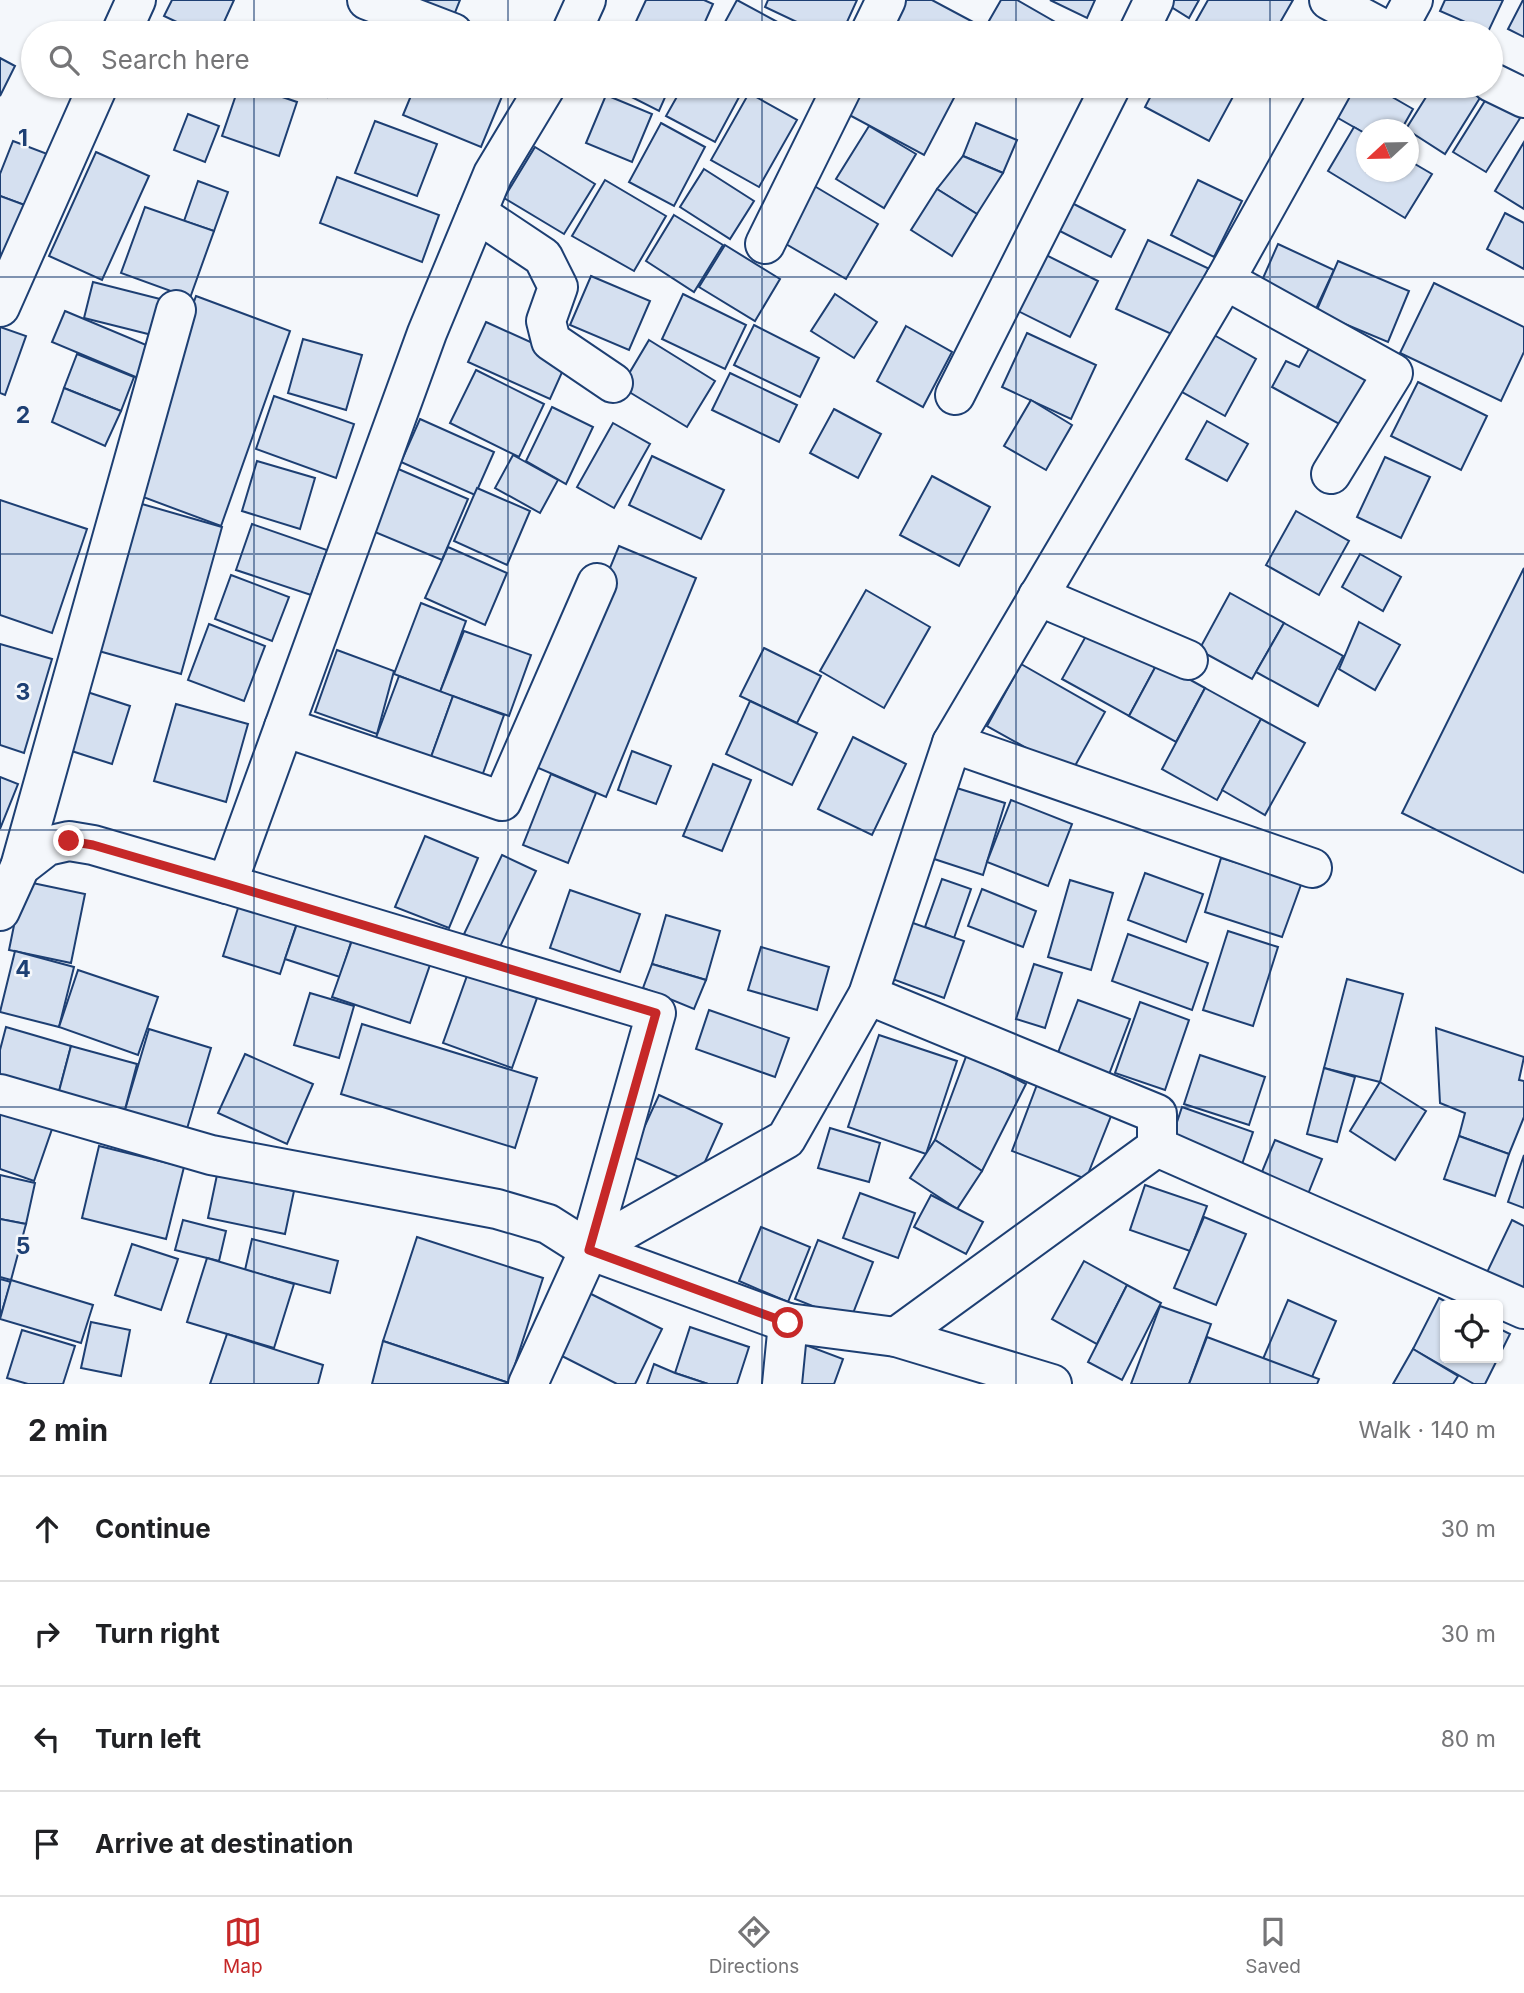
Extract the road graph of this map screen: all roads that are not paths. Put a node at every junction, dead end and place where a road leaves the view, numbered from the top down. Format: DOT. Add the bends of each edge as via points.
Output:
graph roads {
  1 [pos="136,0"];
  2 [pos="367,0"];
  3 [pos="586,0"];
  4 [pos="886,0"];
  5 [pos="1154,0"];
  6 [pos="1329,0"];
  7 [pos="1413,0"];
  8 [pos="126,21"];
  9 [pos="422,21"];
  10 [pos="576,21"];
  11 [pos="876,21"];
  12 [pos="1144,21"];
  13 [pos="1365,21"];
  14 [pos="1390,21"];
  15 [pos="1503,88"];
  16 [pos="93,98"];
  17 [pos="539,98"];
  18 [pos="838,98"];
  19 [pos="1105,98"];
  20 [pos="1326,98"];
  21 [pos="1524,98"];
  22 [pos="477,213"];
  23 [pos="765,243"];
  24 [pos="1225,280"];
  25 [pos="0,307"];
  26 [pos="176,310"];
  27 [pos="613,383"];
  28 [pos="955,394"];
  29 [pos="1331,474"];
  30 [pos="597,583"];
  31 [pos="1038,596"];
  32 [pos="1188,660"];
  33 [pos="284,727"];
  34 [pos="952,743"];
  35 [pos="20,867"];
  36 [pos="1312,868"];
  37 [pos="227,884"];
  38 [pos="0,911"];
  39 [pos="868,995"];
  40 [pos="0,1094"];
  41 [pos="1157,1147"];
  42 [pos="589,1250"];
  43 [pos="1524,1308"];
  44 [pos="788,1323"];
  45 [pos="897,1337"];
  46 [pos="528,1384"];
  47 [pos="782,1384"];
  48 [pos="1052,1384"];
  1 -- 8 [label="lane"];
  2 -- 9 [label="lane"];
  3 -- 10 [label="lane"];
  4 -- 11 [label="lane"];
  5 -- 12 [label="lane"];
  6 -- 13 [label="lane"];
  7 -- 14 [label="lane"];
  15 -- 21 [label="lane"];
  16 -- 25 [label="lane"];
  17 -- 22 [label="lane" via="493,174"];
  18 -- 23 [label="lane"];
  19 -- 28 [label="lane"];
  20 -- 24 [label="lane"];
  22 -- 27 [label="lane" via="543,257 558,286 546,321 551,341"];
  22 -- 33 [label="lane" via="427,333"];
  24 -- 29 [label="lane" via="1393,373"];
  24 -- 31 [label="lane"];
  26 -- 35 [label="lane"];
  30 -- 33 [label="lane" via="502,800"];
  31 -- 32 [label="lane"];
  31 -- 34 [label="lane"];
  33 -- 37 [label="lane"];
  34 -- 36 [label="lane"];
  34 -- 39 [label="lane"];
  35 -- 37 [label="lane" via="47,846 69,841"];
  35 -- 38 [label="lane"];
  37 -- 42 [label="lane" via="656,1013"];
  39 -- 41 [label="lane" via="1157,1114"];
  39 -- 42 [label="lane" via="786,1139"];
  40 -- 42 [label="lane" via="211,1155 497,1209 548,1224"];
  41 -- 43 [label="lane"];
  41 -- 45 [label="lane"];
  42 -- 44 [label="lane"];
  42 -- 46 [label="lane"];
  44 -- 45 [label="lane"];
  44 -- 47 [label="lane"];
  45 -- 48 [label="lane"];
}
